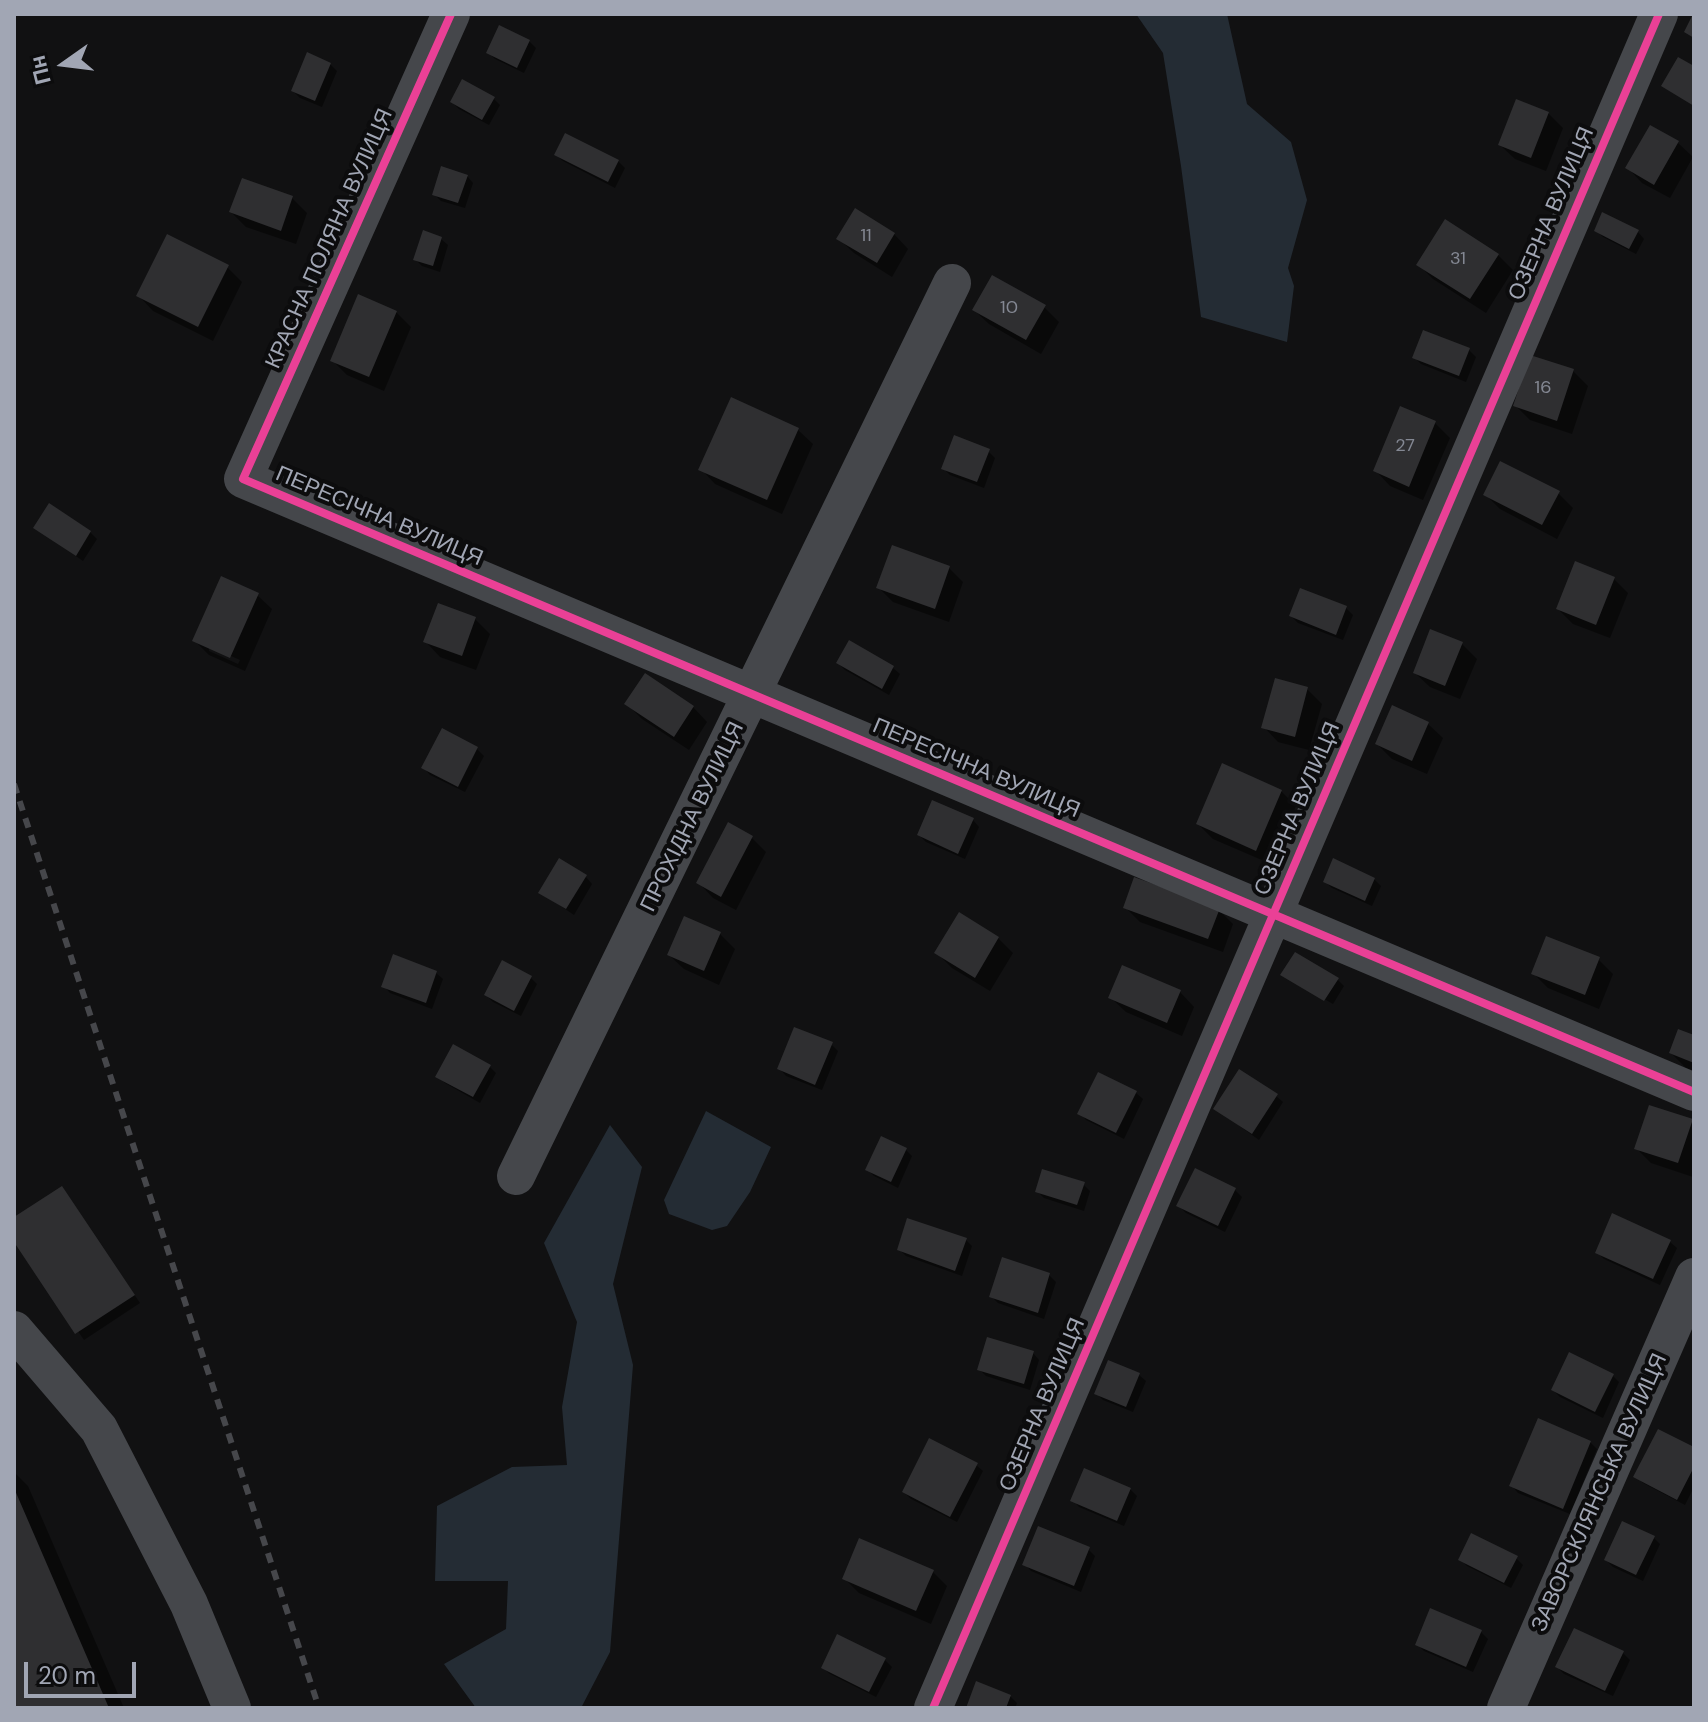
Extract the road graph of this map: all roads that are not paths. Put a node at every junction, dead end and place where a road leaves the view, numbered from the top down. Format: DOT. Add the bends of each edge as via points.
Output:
graph roads {
  1 [pos="451,14"];
  2 [pos="1659,14"];
  3 [pos="952,283"];
  4 [pos="243,479"];
  5 [pos="753,694"];
  6 [pos="1273,913"];
  7 [pos="1694,1092"];
  8 [pos="516,1176"];
  9 [pos="1694,1277"];
  10 [pos="14,1330"];
  11 [pos="232,1708"];
  12 [pos="933,1708"];
  13 [pos="1506,1708"];
  1 -- 4 [label="street, КРАСНА ПОЛЯНА ВУЛИЦЯ"];
  2 -- 6 [label="street, ОЗЕРНА ВУЛИЦЯ"];
  3 -- 5 [label="street, ПРОХІДНА ВУЛИЦЯ"];
  4 -- 5 [label="street, ПЕРЕСІЧНА ВУЛИЦЯ"];
  5 -- 6 [label="street, ПЕРЕСІЧНА ВУЛИЦЯ"];
  5 -- 8 [label="street, ПРОХІДНА ВУЛИЦЯ"];
  6 -- 7 [label="street, ПЕРЕСІЧНА ВУЛИЦЯ"];
  6 -- 12 [label="street, ОЗЕРНА ВУЛИЦЯ"];
  9 -- 13 [label="street, ЗАВОРСКЛЯНСЬКА ВУЛИЦЯ"];
  10 -- 11 [label="street" via="99,1429 189,1604"];
}
